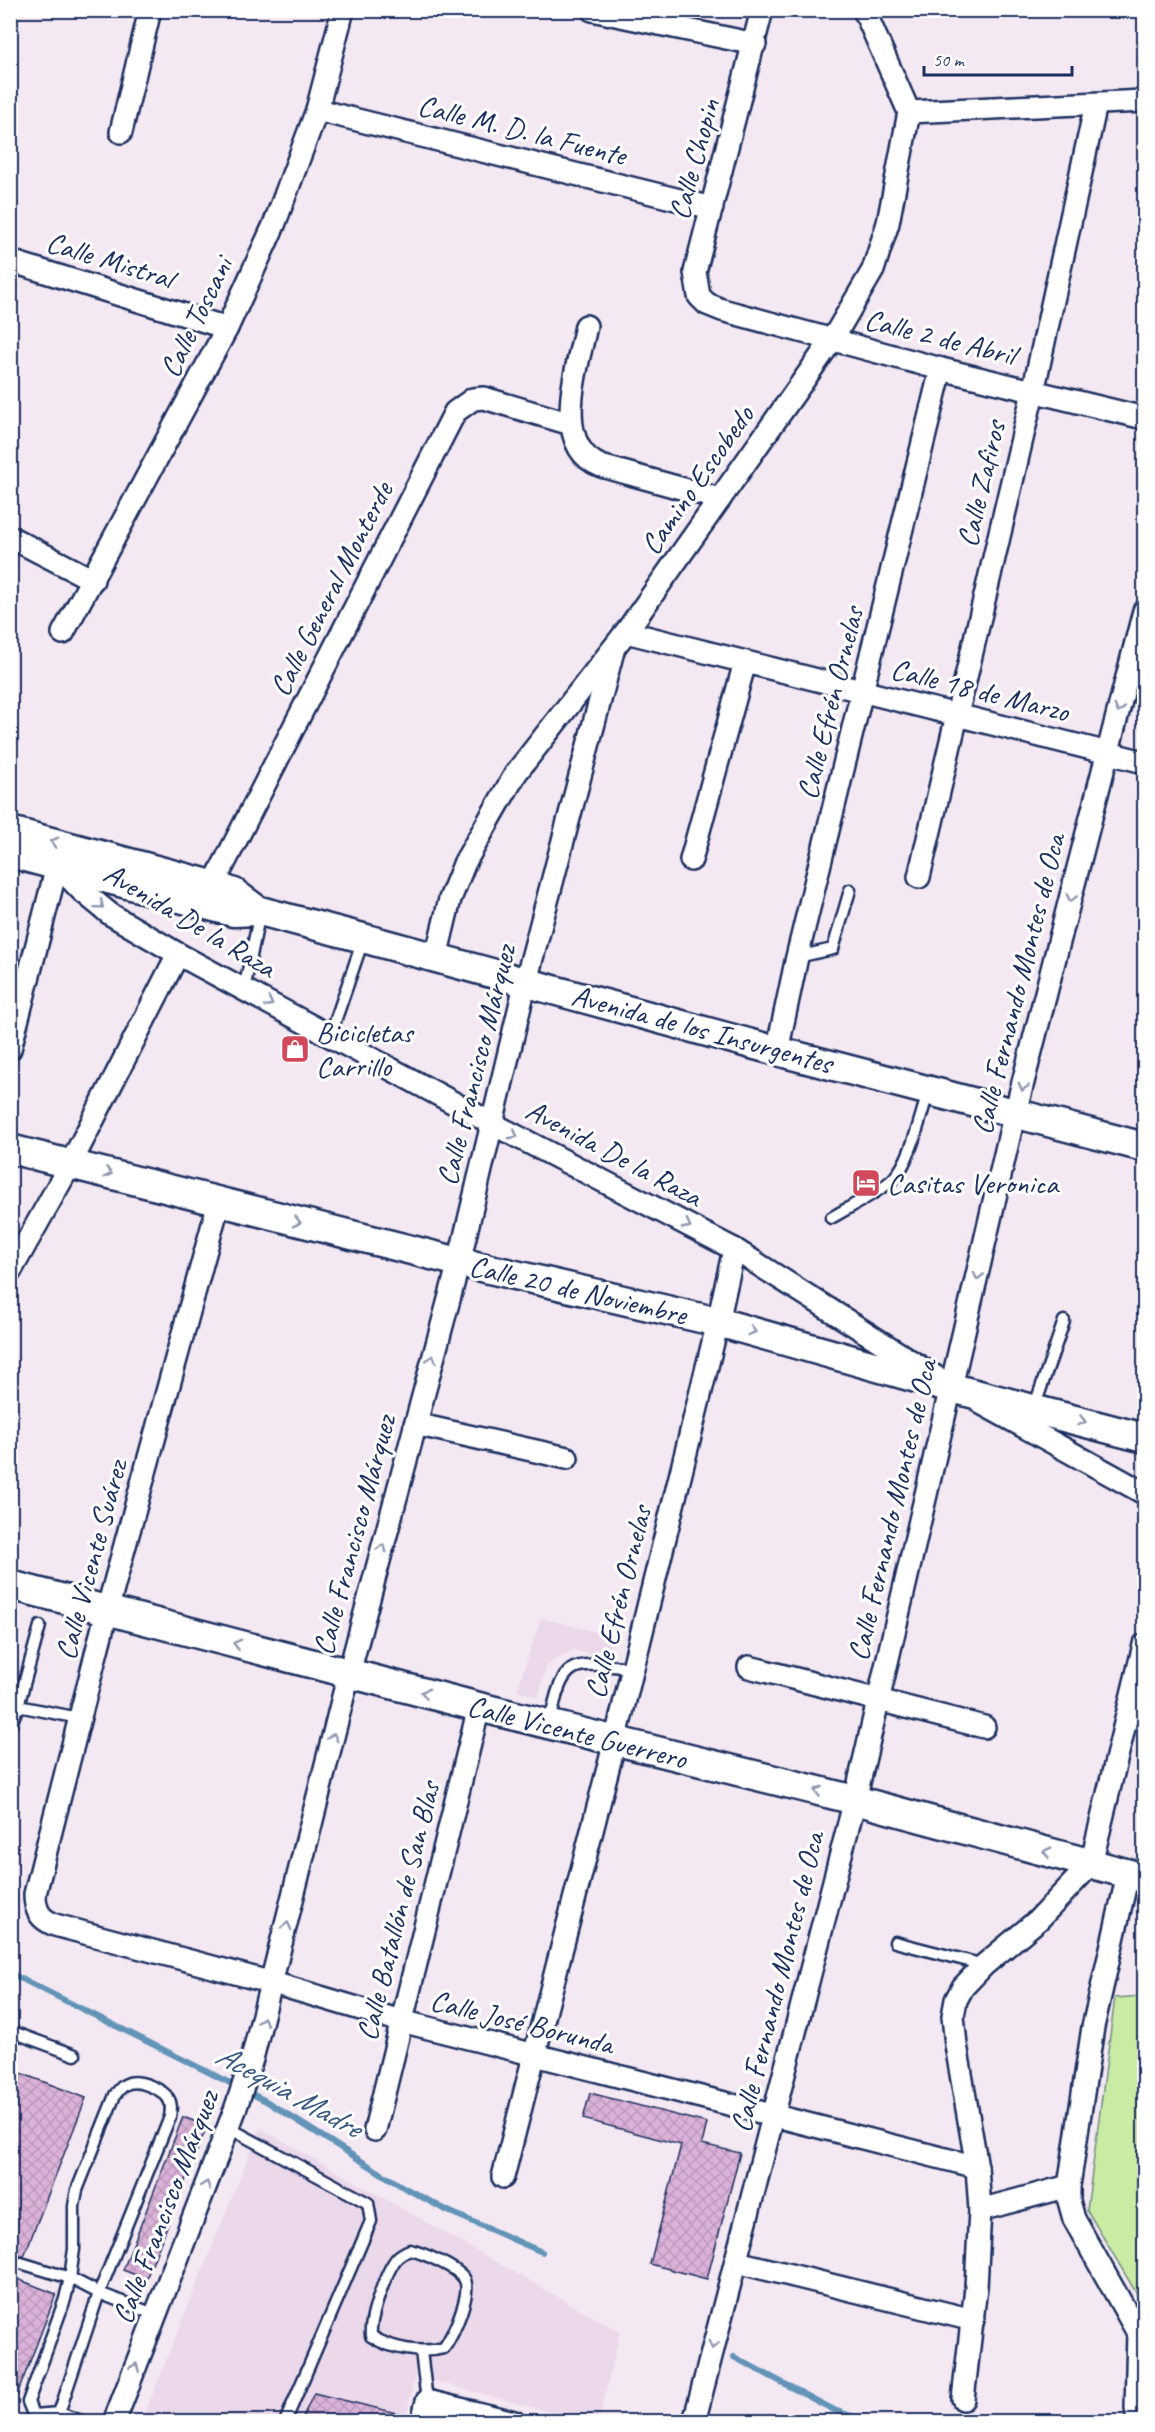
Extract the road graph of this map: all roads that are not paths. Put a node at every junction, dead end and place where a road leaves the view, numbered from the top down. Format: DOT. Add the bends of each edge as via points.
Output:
graph roads {
  1 [pos="150,10"];
  2 [pos="343,10"];
  3 [pos="592,10"];
  4 [pos="762,10"];
  5 [pos="864,10"];
  6 [pos="755,44"];
  7 [pos="1144,101"];
  8 [pos="1096,104"];
  9 [pos="317,110"];
  10 [pos="909,112"];
  11 [pos="122,132"];
  12 [pos="712,208"];
  13 [pos="10,261"];
  14 [pos="722,310"];
  15 [pos="586,326"];
  16 [pos="227,328"];
  17 [pos="832,340"];
  18 [pos="941,369"];
  19 [pos="1033,392"];
  20 [pos="1144,418"];
  21 [pos="571,424"];
  22 [pos="720,499"];
  23 [pos="10,537"];
  24 [pos="93,580"];
  25 [pos="1144,612"];
  26 [pos="626,632"];
  27 [pos="63,633"];
  28 [pos="613,651"];
  29 [pos="745,662"];
  30 [pos="864,691"];
  31 [pos="958,715"];
  32 [pos="1108,753"];
  33 [pos="1144,762"];
  34 [pos="10,831"];
  35 [pos="10,853"];
  36 [pos="691,860"];
  37 [pos="57,866"];
  38 [pos="919,877"];
  39 [pos="849,890"];
  40 [pos="208,895"];
  41 [pos="260,911"];
  42 [pos="363,938"];
  43 [pos="177,954"];
  44 [pos="436,957"];
  45 [pos="797,957"];
  46 [pos="526,981"];
  47 [pos="244,990"];
  48 [pos="330,1036"];
  49 [pos="10,1049"];
  50 [pos="777,1051"];
  51 [pos="929,1090"];
  52 [pos="1016,1113"];
  53 [pos="491,1123"];
  54 [pos="1144,1148"];
  55 [pos="10,1149"];
  56 [pos="71,1163"];
  57 [pos="219,1202"];
  58 [pos="831,1218"];
  59 [pos="734,1249"];
  60 [pos="459,1262"];
  61 [pos="10,1272"];
  62 [pos="1064,1321"];
  63 [pos="718,1322"];
  64 [pos="952,1388"];
  65 [pos="1029,1418"];
  66 [pos="415,1424"];
  67 [pos="1144,1438"];
  68 [pos="567,1458"];
  69 [pos="1144,1493"];
  70 [pos="10,1585"];
  71 [pos="107,1611"];
  72 [pos="40,1626"];
  73 [pos="1144,1645"];
  74 [pos="749,1667"];
  75 [pos="633,1668"];
  76 [pos="349,1673"];
  77 [pos="877,1700"];
  78 [pos="18,1706"];
  79 [pos="479,1707"];
  80 [pos="79,1718"];
  81 [pos="550,1725"];
  82 [pos="10,1727"];
  83 [pos="984,1727"];
  84 [pos="615,1742"];
  85 [pos="855,1800"];
  86 [pos="1091,1864"];
  87 [pos="1136,1876"];
  88 [pos="55,1925"];
  89 [pos="895,1942"];
  90 [pos="984,1965"];
  91 [pos="273,1983"];
  92 [pos="401,2021"];
  93 [pos="10,2031"];
  94 [pos="75,2055"];
  95 [pos="535,2056"];
  96 [pos="773,2117"];
  97 [pos="232,2119"];
  98 [pos="375,2130"];
  99 [pos="977,2167"];
  100 [pos="503,2177"];
  101 [pos="1069,2186"];
  102 [pos="980,2210"];
  103 [pos="737,2262"];
  104 [pos="21,2263"];
  105 [pos="70,2278"];
  106 [pos="99,2293"];
  107 [pos="156,2315"];
  108 [pos="973,2320"];
  109 [pos="1141,2334"];
  110 [pos="421,2351"];
  111 [pos="963,2399"];
  112 [pos="424,2411"];
  113 [pos="58,2417"];
  114 [pos="35,2418"];
  115 [pos="84,2421"];
  116 [pos="114,2421"];
  117 [pos="285,2421"];
  118 [pos="514,2421"];
  119 [pos="694,2421"];
  120 [pos="1138,2421"];
  1 -- 11 [label="street"];
  2 -- 9 [label="street, Calle Toscani"];
  3 -- 6 [label="street"];
  4 -- 6 [label="street, Calle Chopin"];
  5 -- 10 [label="street"];
  6 -- 12 [label="street, Calle Chopin"];
  7 -- 8 [label="street"];
  8 -- 10 [label="street"];
  8 -- 19 [label="street, Calle Zafiros"];
  9 -- 12 [label="street, Calle M. D. la Fuente"];
  9 -- 16 [label="street, Calle Toscani" via="274,225"];
  10 -- 17 [label="street, Camino Escobedo" via="881,247 873,270"];
  12 -- 14 [label="street, Calle Chopin" via="695,272 696,286 707,304"];
  13 -- 16 [label="street, Calle Mistral"];
  14 -- 17 [label="street, Calle 2 de Abril"];
  15 -- 21 [label="street" via="572,392"];
  16 -- 24 [label="street, Calle Toscani"];
  17 -- 18 [label="street, Calle 2 de Abril"];
  17 -- 22 [label="street, Camino Escobedo"];
  18 -- 19 [label="street, Calle 2 de Abril"];
  18 -- 30 [label="street, Calle Efrén Ornelas"];
  19 -- 20 [label="street, Calle 2 de Abril"];
  19 -- 31 [label="street, Calle Zafiros"];
  21 -- 22 [label="street" via="577,445 590,462"];
  21 -- 40 [label="street, Calle General Monterde" via="484,398 473,399 455,412"];
  22 -- 26 [label="street, Camino Escobedo"];
  23 -- 24 [label="street"];
  24 -- 27 [label="street, Calle Toscani"];
  25 -- 32 [label="street, Calle Fernando Montes de Oca, one-way"];
  26 -- 28 [label="street, Camino Escobedo"];
  26 -- 29 [label="street, Calle 18 de Marzo"];
  28 -- 44 [label="street, Camino Escobedo" via="516,773 465,862 450,899"];
  28 -- 46 [label="street, Calle Francisco Márquez"];
  29 -- 30 [label="street, Calle 18 de Marzo"];
  29 -- 36 [label="street"];
  30 -- 31 [label="street, Calle 18 de Marzo"];
  30 -- 45 [label="street, Calle Efrén Ornelas"];
  31 -- 32 [label="street, Calle 18 de Marzo"];
  31 -- 38 [label="street, Calle Zafiros"];
  32 -- 33 [label="street, Calle 18 de Marzo"];
  32 -- 52 [label="street, Calle Fernando Montes de Oca, one-way"];
  40 -- 34 [label="main road, Avenida De la Raza, one-way"];
  35 -- 37 [label="main road, Avenida De la Raza"];
  37 -- 40 [label="main road, Avenida De la Raza"];
  37 -- 43 [label="street, Avenida De la Raza, one-way" via="110,914"];
  37 -- 49 [label="street"];
  39 -- 45 [label="lane" via="833,949"];
  40 -- 41 [label="main road, Avenida de los Insurgentes" via="234,893"];
  41 -- 42 [label="main road, Avenida de los Insurgentes"];
  41 -- 47 [label="lane"];
  42 -- 44 [label="main road, Avenida de los Insurgentes"];
  42 -- 48 [label="lane"];
  43 -- 47 [label="street, Avenida De la Raza"];
  43 -- 56 [label="street"];
  44 -- 46 [label="main road, Avenida de los Insurgentes"];
  45 -- 50 [label="street, Calle Efrén Ornelas"];
  46 -- 50 [label="main road, Avenida de los Insurgentes"];
  46 -- 53 [label="street, Calle Francisco Márquez"];
  47 -- 48 [label="street, Avenida De la Raza, one-way"];
  48 -- 53 [label="street, Avenida De la Raza"];
  50 -- 51 [label="main road, Avenida de los Insurgentes"];
  51 -- 52 [label="main road, Avenida de los Insurgentes"];
  51 -- 58 [label="lane" via="910,1149 894,1178"];
  52 -- 54 [label="main road, Avenida de los Insurgentes"];
  52 -- 64 [label="street, Calle Fernando Montes de Oca, one-way"];
  53 -- 59 [label="street, Avenida De la Raza, one-way"];
  53 -- 60 [label="street, Calle Francisco Márquez"];
  55 -- 56 [label="main road, Calle 20 de Noviembre"];
  56 -- 57 [label="main road, Calle 20 de Noviembre, one-way"];
  56 -- 61 [label="street"];
  57 -- 60 [label="main road, Calle 20 de Noviembre, one-way"];
  57 -- 71 [label="street, Calle Vicente Suárez"];
  59 -- 63 [label="street, Calle Efrén Ornelas"];
  59 -- 64 [label="street, Avenida De la Raza"];
  60 -- 63 [label="main road, Calle 20 de Noviembre"];
  66 -- 60 [label="street, Calle Francisco Márquez, one-way"];
  62 -- 65 [label="lane"];
  63 -- 64 [label="main road, Calle 20 de Noviembre, one-way"];
  63 -- 75 [label="street, Calle Efrén Ornelas"];
  64 -- 65 [label="main road, Calle 20 de Noviembre"];
  64 -- 77 [label="street, Calle Fernando Montes de Oca"];
  65 -- 67 [label="main road, Calle 20 de Noviembre, one-way"];
  65 -- 69 [label="street"];
  66 -- 68 [label="street"];
  76 -- 66 [label="street, Calle Francisco Márquez, one-way"];
  70 -- 71 [label="main road, Calle Vicente Guerrero"];
  76 -- 71 [label="main road, Calle Vicente Guerrero, one-way"];
  71 -- 80 [label="street, Calle Vicente Suárez"];
  72 -- 78 [label="lane"];
  73 -- 86 [label="street"];
  74 -- 77 [label="street"];
  75 -- 81 [label="lane" via="587,1664 570,1669 557,1688"];
  75 -- 84 [label="street, Calle Efrén Ornelas"];
  79 -- 76 [label="main road, Calle Vicente Guerrero, one-way"];
  91 -- 76 [label="street, Calle Francisco Márquez, one-way"];
  77 -- 83 [label="street"];
  77 -- 85 [label="street, Calle Fernando Montes de Oca"];
  78 -- 80 [label="lane"];
  78 -- 82 [label="lane"];
  79 -- 81 [label="main road, Calle Vicente Guerrero"];
  79 -- 92 [label="street, Calle Batallón de San Blas"];
  80 -- 88 [label="street, Calle Vicente Suárez" via="35,1894 39,1915"];
  81 -- 84 [label="main road, Calle Vicente Guerrero"];
  85 -- 84 [label="main road, Calle Vicente Guerrero, one-way"];
  84 -- 95 [label="street, Calle Efrén Ornelas"];
  86 -- 85 [label="main road, Calle Vicente Guerrero, one-way"];
  85 -- 96 [label="street, Calle Fernando Montes de Oca"];
  86 -- 87 [label="main road, Calle Vicente Guerrero"];
  86 -- 90 [label="street" via="1038,1920"];
  87 -- 101 [label="street" via="1093,2027"];
  88 -- 91 [label="street, Calle José Borunda"];
  89 -- 90 [label="lane"];
  90 -- 99 [label="street" via="963,1987 954,2016"];
  91 -- 92 [label="street, Calle José Borunda"];
  97 -- 91 [label="street, Calle Francisco Márquez, one-way"];
  92 -- 95 [label="street, Calle José Borunda"];
  92 -- 98 [label="street, Calle Batallón de San Blas"];
  93 -- 94 [label="lane"];
  95 -- 96 [label="street, Calle José Borunda"];
  95 -- 100 [label="street, Calle Efrén Ornelas"];
  96 -- 99 [label="street, Calle José Borunda"];
  96 -- 103 [label="street, Calle Fernando Montes de Oca"];
  107 -- 97 [label="street, Calle Francisco Márquez, one-way"];
  97 -- 117 [label="lane" via="368,2203 371,2222"];
  99 -- 102 [label="street"];
  101 -- 102 [label="street"];
  101 -- 109 [label="street" via="1074,2219"];
  102 -- 108 [label="street"];
  103 -- 108 [label="street"];
  103 -- 119 [label="street, Calle Fernando Montes de Oca, one-way"];
  104 -- 105 [label="lane"];
  105 -- 106 [label="lane"];
  105 -- 106 [label="lane" via="77,2190 115,2095 122,2086 141,2083 164,2093 171,2105 170,2117"];
  105 -- 114 [label="lane" via="28,2402"];
  106 -- 107 [label="lane"];
  106 -- 113 [label="lane"];
  116 -- 107 [label="street, Calle Francisco Márquez, one-way"];
  108 -- 111 [label="street"];
  109 -- 120 [label="street"];
  110 -- 110 [label="lane" via="371,2336 372,2318 395,2260 410,2250 455,2270 467,2286 444,2348"];
  110 -- 112 [label="lane"];
  112 -- 118 [label="street"];
  113 -- 114 [label="lane"];
  113 -- 115 [label="lane"];
}
